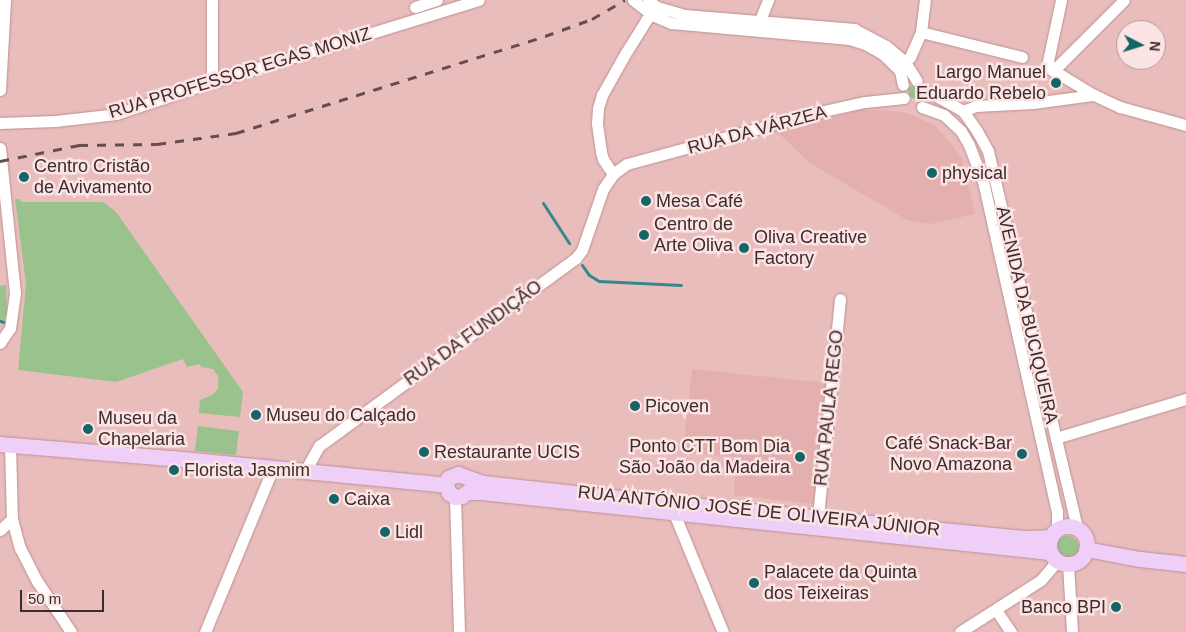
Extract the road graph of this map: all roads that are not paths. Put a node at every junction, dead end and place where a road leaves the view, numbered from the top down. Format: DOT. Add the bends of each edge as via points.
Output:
graph roads {
  1 [pos="6,0"];
  2 [pos="212,0"];
  3 [pos="437,0"];
  4 [pos="479,0"];
  5 [pos="768,0"];
  6 [pos="925,0"];
  7 [pos="1062,0"];
  8 [pos="1124,0"];
  9 [pos="641,2"];
  10 [pos="415,8"];
  11 [pos="654,11"];
  12 [pos="761,25"];
  13 [pos="921,32"];
  14 [pos="1022,57"];
  15 [pos="905,62"];
  16 [pos="1053,71"];
  17 [pos="916,81"];
  18 [pos="212,82"];
  19 [pos="903,84"];
  20 [pos="0,90"];
  21 [pos="929,92"];
  22 [pos="1094,95"];
  23 [pos="904,98"];
  24 [pos="922,107"];
  25 [pos="963,112"];
  26 [pos="0,123"];
  27 [pos="1186,125"];
  28 [pos="0,148"];
  29 [pos="613,174"];
  30 [pos="840,299"];
  31 [pos="0,343"];
  32 [pos="1186,399"];
  33 [pos="1056,438"];
  34 [pos="5,445"];
  35 [pos="274,468"];
  36 [pos="305,472"];
  37 [pos="459,488"];
  38 [pos="672,507"];
  39 [pos="818,516"];
  40 [pos="12,519"];
  41 [pos="0,530"];
  42 [pos="1081,532"];
  43 [pos="1056,549"];
  44 [pos="1086,549"];
  45 [pos="1186,564"];
  46 [pos="996,610"];
  47 [pos="72,632"];
  48 [pos="205,632"];
  49 [pos="459,632"];
  50 [pos="723,632"];
  51 [pos="960,632"];
  52 [pos="1010,632"];
  53 [pos="1072,632"];
  1 -- 20 [label="street"];
  2 -- 18 [label="street"];
  3 -- 10 [label="street, RUA PROFESSOR EGAS MONIZ"];
  4 -- 10 [label="street, RUA PROFESSOR EGAS MONIZ"];
  5 -- 12 [label="street"];
  6 -- 13 [label="street"];
  7 -- 16 [label="street" via="1048,61"];
  8 -- 16 [label="street"];
  9 -- 11 [label="street"];
  10 -- 18 [label="street, RUA PROFESSOR EGAS MONIZ"];
  11 -- 12 [label="street"];
  11 -- 29 [label="street" via="625,54 598,108 602,159"];
  12 -- 15 [label="street" via="854,29 886,46"];
  12 -- 19 [label="street" via="865,44 892,62 900,71"];
  13 -- 14 [label="street"];
  13 -- 15 [label="street"];
  15 -- 17 [label="street"];
  16 -- 22 [label="street"];
  17 -- 19 [label="street"];
  17 -- 21 [label="street"];
  18 -- 26 [label="street, RUA PROFESSOR EGAS MONIZ" via="116,114"];
  19 -- 23 [label="street"];
  21 -- 24 [label="street" via="929,101"];
  21 -- 25 [label="street, AVENIDA DA BUCIQUEIRA"];
  22 -- 25 [label="street" via="1014,105 976,106"];
  22 -- 27 [label="street" via="1120,107"];
  23 -- 24 [label="street" via="916,107"];
  23 -- 29 [label="street, RUA DA VÁRZEA" via="865,102 796,118 627,164"];
  24 -- 43 [label="street, AVENIDA DA BUCIQUEIRA" via="944,115 961,131 983,181 1057,512"];
  25 -- 33 [label="street, AVENIDA DA BUCIQUEIRA" via="988,151"];
  28 -- 31 [label="street" via="15,293 10,328"];
  29 -- 36 [label="street, RUA DA FUNDIÇÃO" via="602,189 582,250 576,258 319,446"];
  30 -- 39 [label="street, RUA PAULA REGO"];
  32 -- 33 [label="street"];
  33 -- 42 [label="street, AVENIDA DA BUCIQUEIRA" via="1077,527"];
  34 -- 35 [label="main road, RUA ANTÓNIO JOSÉ DE OLIVEIRA JÚNIOR"];
  34 -- 40 [label="street"];
  35 -- 36 [label="main road, RUA ANTÓNIO JOSÉ DE OLIVEIRA JÚNIOR"];
  35 -- 48 [label="street"];
  36 -- 37 [label="main road, RUA ANTÓNIO JOSÉ DE OLIVEIRA JÚNIOR"];
  37 -- 38 [label="main road, RUA ANTÓNIO JOSÉ DE OLIVEIRA JÚNIOR" via="483,483"];
  37 -- 49 [label="street" via="454,507"];
  38 -- 39 [label="main road, RUA ANTÓNIO JOSÉ DE OLIVEIRA JÚNIOR"];
  38 -- 43 [label="main road, RUA ANTÓNIO JOSÉ DE OLIVEIRA JÚNIOR"];
  38 -- 50 [label="street"];
  39 -- 43 [label="main road, RUA ANTÓNIO JOSÉ DE OLIVEIRA JÚNIOR" via="1026,538"];
  40 -- 41 [label="street"];
  40 -- 47 [label="street" via="20,548"];
  42 -- 43 [label="main road, RUA ANTÓNIO JOSÉ DE OLIVEIRA JÚNIOR" via="1069,527"];
  42 -- 44 [label="main road"];
  43 -- 44 [label="main road" via="1080,560"];
  43 -- 46 [label="street" via="1041,580"];
  43 -- 53 [label="street, AVENIDA DA BUCIQUEIRA"];
  44 -- 45 [label="main road"];
  46 -- 51 [label="street"];
  46 -- 52 [label="street"];
}
